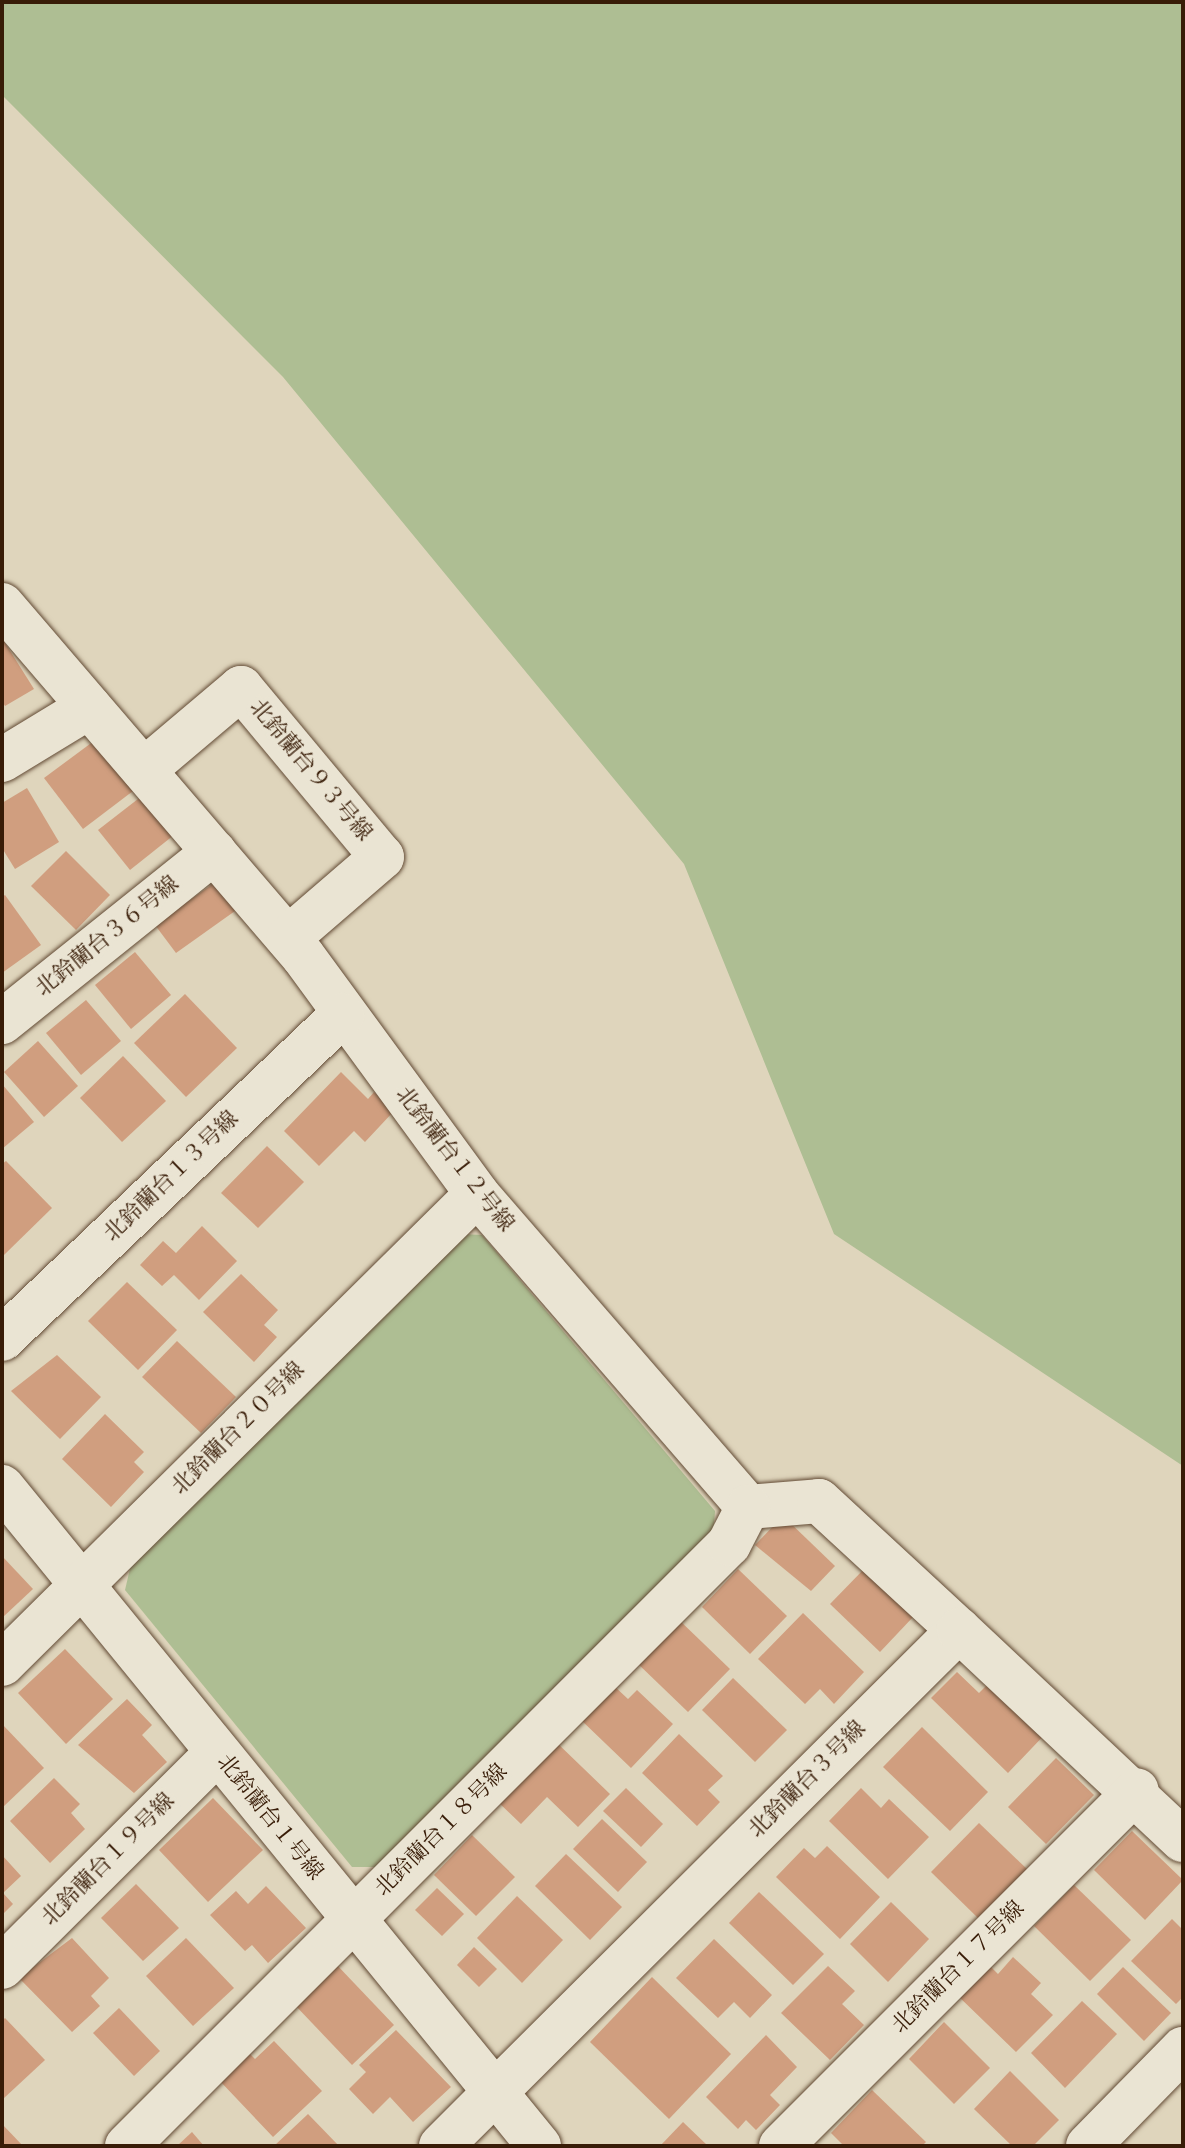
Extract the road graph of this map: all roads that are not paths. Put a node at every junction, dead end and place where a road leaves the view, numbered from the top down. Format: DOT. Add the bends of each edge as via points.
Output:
graph roads {
  1 [pos="2,605"];
  2 [pos="89,707"];
  3 [pos="2,760"];
  4 [pos="144,770"];
  5 [pos="214,852"];
  6 [pos="288,938"];
  7 [pos="342,1015"];
  8 [pos="2,1022"];
  9 [pos="477,1194"];
  10 [pos="2,1339"];
  11 [pos="2,1487"];
  12 [pos="748,1507"];
  13 [pos="81,1585"];
  14 [pos="959,1630"];
  15 [pos="2,1664"];
  16 [pos="217,1753"];
  17 [pos="1137,1790"];
  18 [pos="1183,1840"];
  19 [pos="352,1921"];
  20 [pos="2,1967"];
  21 [pos="1183,2049"];
  22 [pos="495,2091"];
  23 [pos="127,2146"];
  24 [pos="441,2146"];
  25 [pos="539,2146"];
  26 [pos="781,2146"];
  27 [pos="1088,2146"];
  1 -- 2 [label="street, 北鈴蘭台１２号線"];
  2 -- 3 [label="street"];
  2 -- 4 [label="street, 北鈴蘭台１２号線"];
  4 -- 5 [label="street, 北鈴蘭台１２号線"];
  4 -- 6 [label="street, 北鈴蘭台９３号線" via="241,688 382,857"];
  5 -- 6 [label="street, 北鈴蘭台１２号線"];
  5 -- 8 [label="street, 北鈴蘭台３６号線"];
  6 -- 7 [label="street, 北鈴蘭台１２号線"];
  7 -- 9 [label="street, 北鈴蘭台１２号線"];
  7 -- 10 [label="street, 北鈴蘭台１３号線"];
  9 -- 12 [label="street, 北鈴蘭台１２号線"];
  9 -- 13 [label="street, 北鈴蘭台２０号線"];
  11 -- 13 [label="street, 北鈴蘭台１号線"];
  12 -- 14 [label="street" via="819,1501"];
  12 -- 19 [label="street, 北鈴蘭台１８号線" via="729,1544"];
  13 -- 15 [label="street, 北鈴蘭台２０号線"];
  13 -- 16 [label="street, 北鈴蘭台１号線"];
  14 -- 17 [label="street"];
  14 -- 22 [label="street, 北鈴蘭台３号線"];
  16 -- 19 [label="street, 北鈴蘭台１号線"];
  16 -- 20 [label="street, 北鈴蘭台１９号線"];
  17 -- 18 [label="street"];
  17 -- 26 [label="street, 北鈴蘭台１７号線"];
  19 -- 22 [label="street, 北鈴蘭台１号線"];
  19 -- 23 [label="street, 北鈴蘭台１８号線"];
  21 -- 27 [label="street"];
  22 -- 24 [label="street, 北鈴蘭台３号線"];
  22 -- 25 [label="street, 北鈴蘭台１号線"];
}
